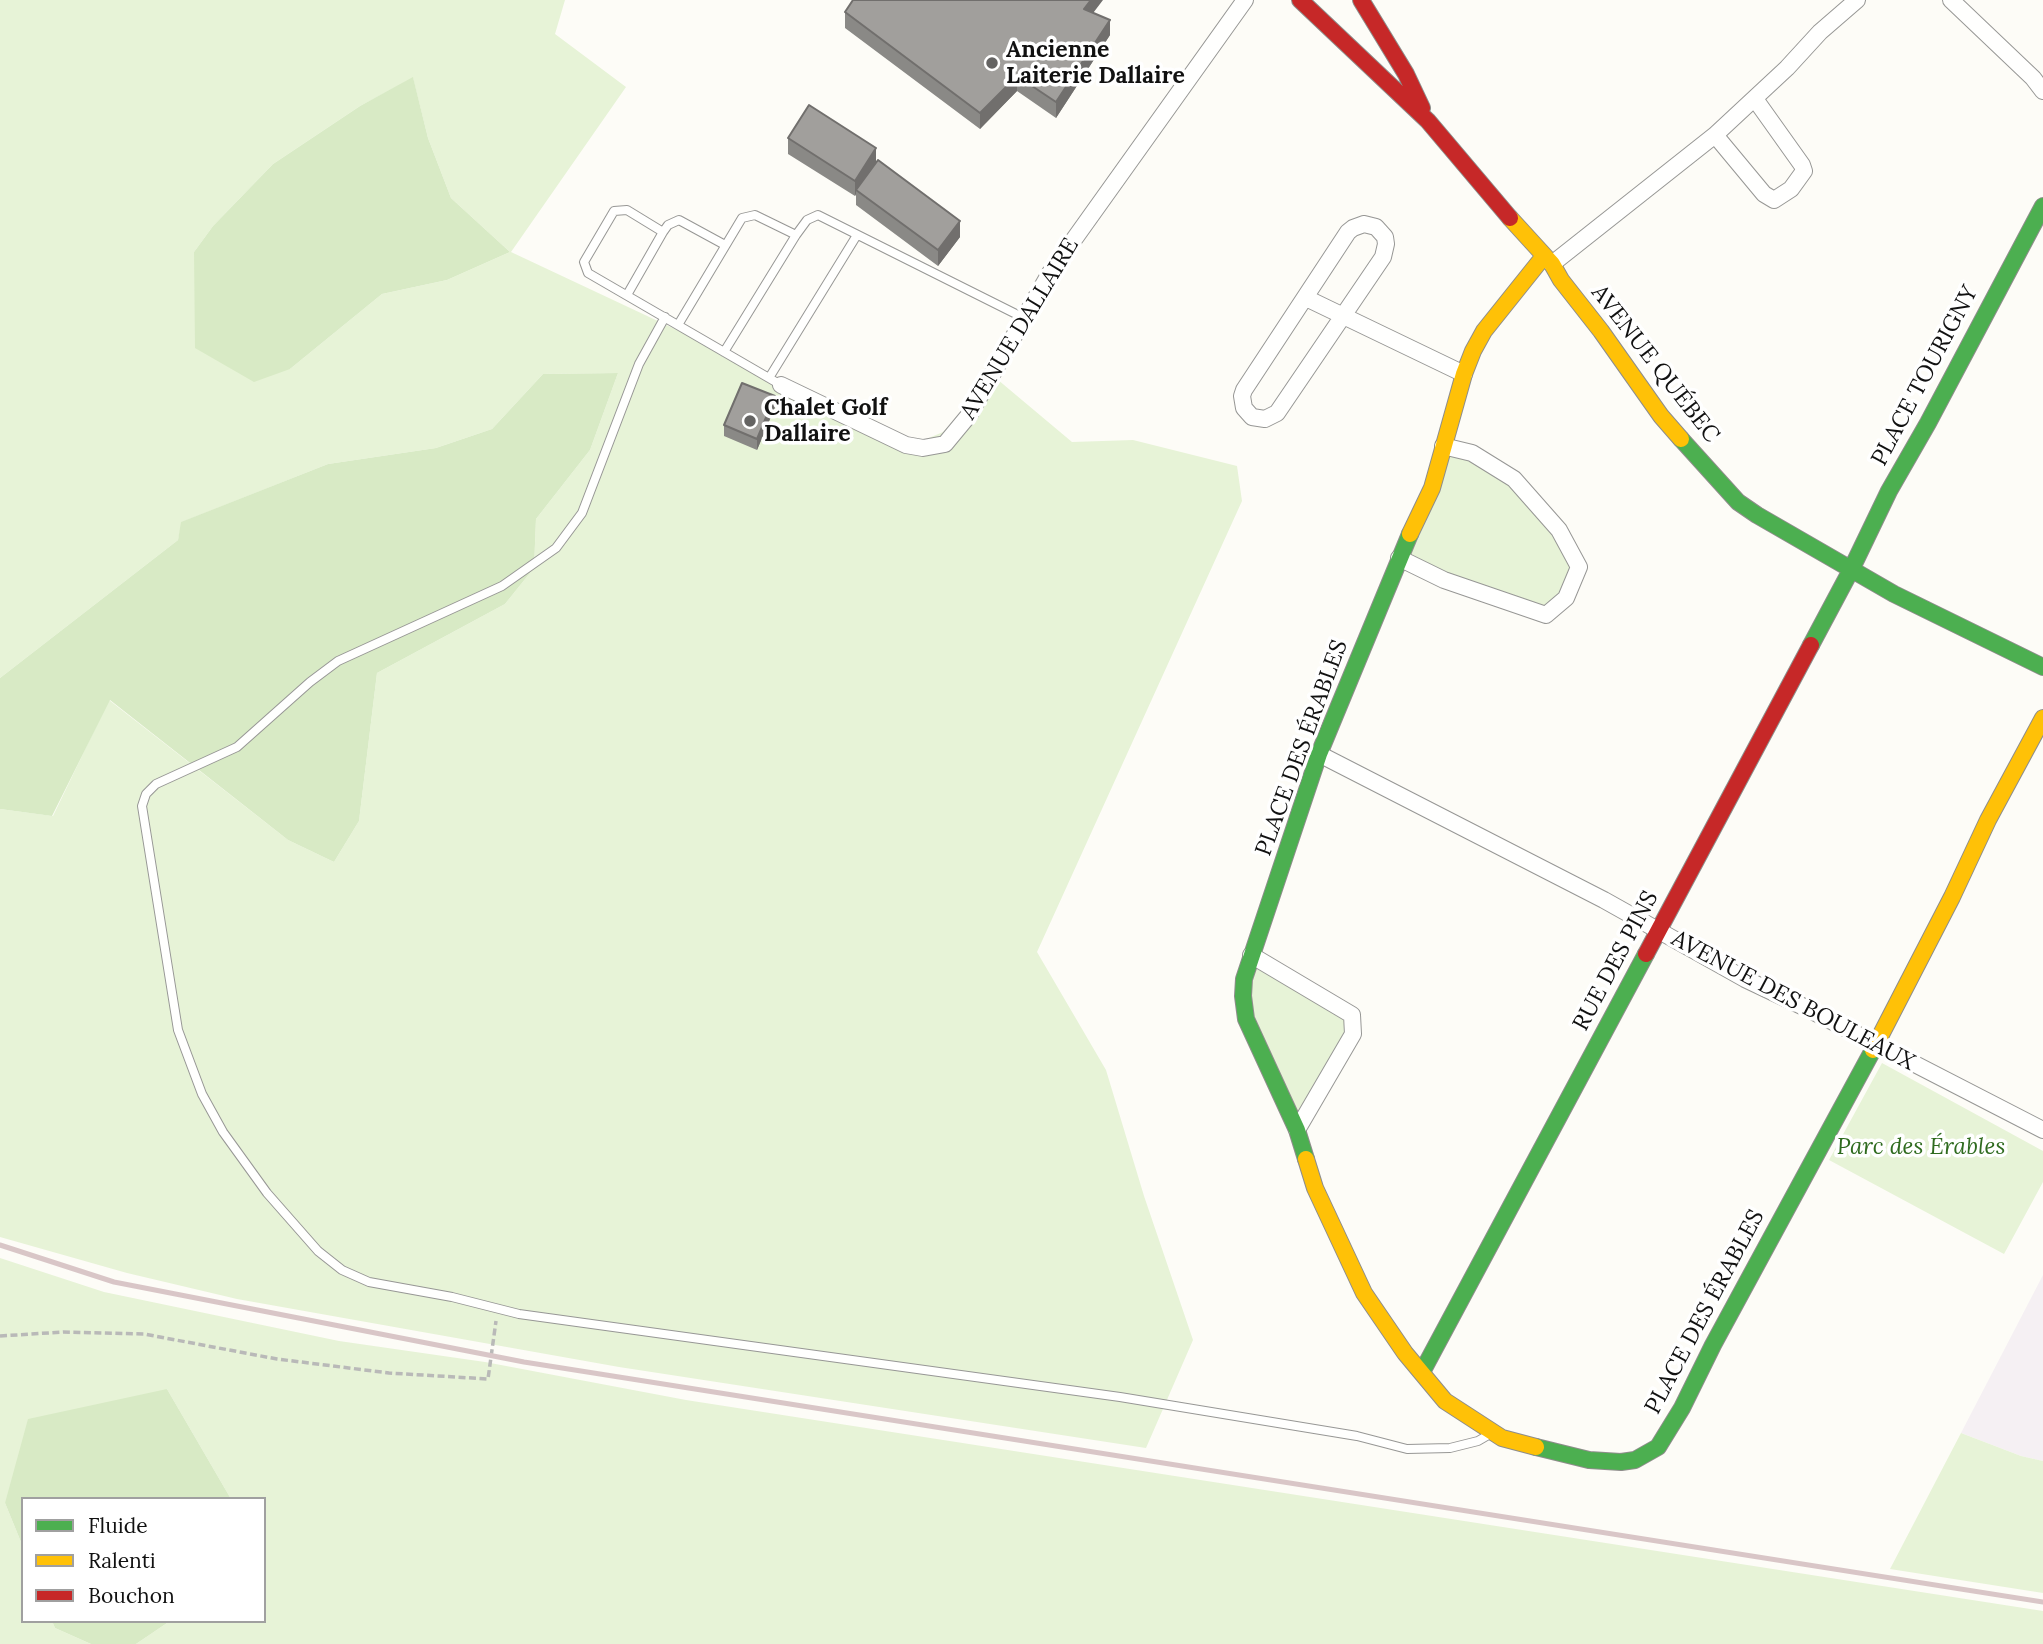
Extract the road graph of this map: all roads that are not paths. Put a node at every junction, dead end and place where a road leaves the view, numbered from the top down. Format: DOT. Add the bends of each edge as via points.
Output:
graph roads {
  1 [pos="1245,0"];
  2 [pos="1300,0"];
  3 [pos="1361,0"];
  4 [pos="1857,0"];
  5 [pos="1951,0"];
  6 [pos="2043,91"];
  7 [pos="1755,99"];
  8 [pos="1428,121"];
  9 [pos="1715,135"];
  10 [pos="2043,205"];
  11 [pos="663,232"];
  12 [pos="796,235"];
  13 [pos="857,235"];
  14 [pos="725,245"];
  15 [pos="1548,260"];
  16 [pos="627,295"];
  17 [pos="1306,298"];
  18 [pos="665,317"];
  19 [pos="1344,317"];
  20 [pos="1024,318"];
  21 [pos="678,325"];
  22 [pos="723,352"];
  23 [pos="1464,373"];
  24 [pos="775,381"];
  25 [pos="1443,446"];
  26 [pos="1399,558"];
  27 [pos="1851,570"];
  28 [pos="2043,667"];
  29 [pos="2043,718"];
  30 [pos="1319,754"];
  31 [pos="1658,931"];
  32 [pos="1251,955"];
  33 [pos="1875,1044"];
  34 [pos="1297,1130"];
  35 [pos="2043,1130"];
  36 [pos="1422,1372"];
  37 [pos="1493,1432"];
  1 -- 20 [label="street, AVENUE DALLAIRE" via="1050,273"];
  2 -- 8 [label="street, AVENUE QUÉBEC"];
  3 -- 8 [label="street" via="1406,74"];
  4 -- 7 [label="street"];
  5 -- 6 [label="street"];
  7 -- 9 [label="street"];
  7 -- 9 [label="street" via="1802,164 1804,170 1791,189 1774,200 1764,194"];
  8 -- 15 [label="street, AVENUE QUÉBEC"];
  9 -- 15 [label="street"];
  10 -- 27 [label="street, PLACE TOURIGNY"];
  11 -- 14 [label="lane" via="679,220"];
  11 -- 16 [label="lane"];
  11 -- 16 [label="lane" via="627,210 614,211 584,262 589,273"];
  12 -- 13 [label="lane" via="807,220 818,215"];
  12 -- 14 [label="lane" via="755,215 742,218"];
  12 -- 22 [label="lane"];
  13 -- 20 [label="lane"];
  13 -- 24 [label="lane"];
  14 -- 21 [label="lane"];
  15 -- 23 [label="street, PLACE DES ÉRABLES" via="1484,331"];
  15 -- 27 [label="street, AVENUE QUÉBEC" via="1661,416 1738,502"];
  16 -- 18 [label="lane"];
  17 -- 19 [label="street"];
  17 -- 19 [label="street" via="1348,232 1364,224 1376,227 1385,237 1385,251"];
  17 -- 19 [label="street" via="1244,390 1244,408 1252,417 1265,419 1277,413"];
  18 -- 21 [label="lane"];
  18 -- 37 [label="lane" via="639,364 582,513 555,548 502,586 325,669 237,747 146,794 142,806 178,1030 202,1094 267,1193 318,1251 342,1270 369,1282 519,1314 1120,1397 1357,1436 1406,1449 1450,1448"];
  19 -- 23 [label="street"];
  20 -- 24 [label="street, AVENUE DALLAIRE" via="969,415 945,443 932,447 906,444"];
  21 -- 22 [label="lane"];
  22 -- 24 [label="lane"];
  23 -- 25 [label="street, PLACE DES ÉRABLES"];
  25 -- 26 [label="street, PLACE DES ÉRABLES" via="1432,488"];
  25 -- 26 [label="street" via="1472,453 1514,479 1559,530 1579,567 1566,598 1546,615 1444,580"];
  26 -- 30 [label="street, PLACE DES ÉRABLES"];
  27 -- 28 [label="street, AVENUE QUÉBEC"];
  27 -- 31 [label="street, RUE DES PINS"];
  29 -- 33 [label="street, PLACE DES ÉRABLES"];
  30 -- 31 [label="street, AVENUE DES BOULEAUX"];
  30 -- 32 [label="street, PLACE DES ÉRABLES"];
  31 -- 33 [label="street, AVENUE DES BOULEAUX"];
  31 -- 36 [label="street, RUE DES PINS"];
  32 -- 34 [label="street, PLACE DES ÉRABLES" via="1244,979 1246,1019"];
  32 -- 34 [label="street" via="1352,1015 1353,1034"];
  33 -- 35 [label="street, AVENUE DES BOULEAUX"];
  33 -- 37 [label="street, PLACE DES ÉRABLES" via="1658,1447 1635,1460 1589,1460"];
  34 -- 36 [label="street, PLACE DES ÉRABLES" via="1315,1188 1364,1293"];
  36 -- 37 [label="street, PLACE DES ÉRABLES" via="1445,1401"];
}
